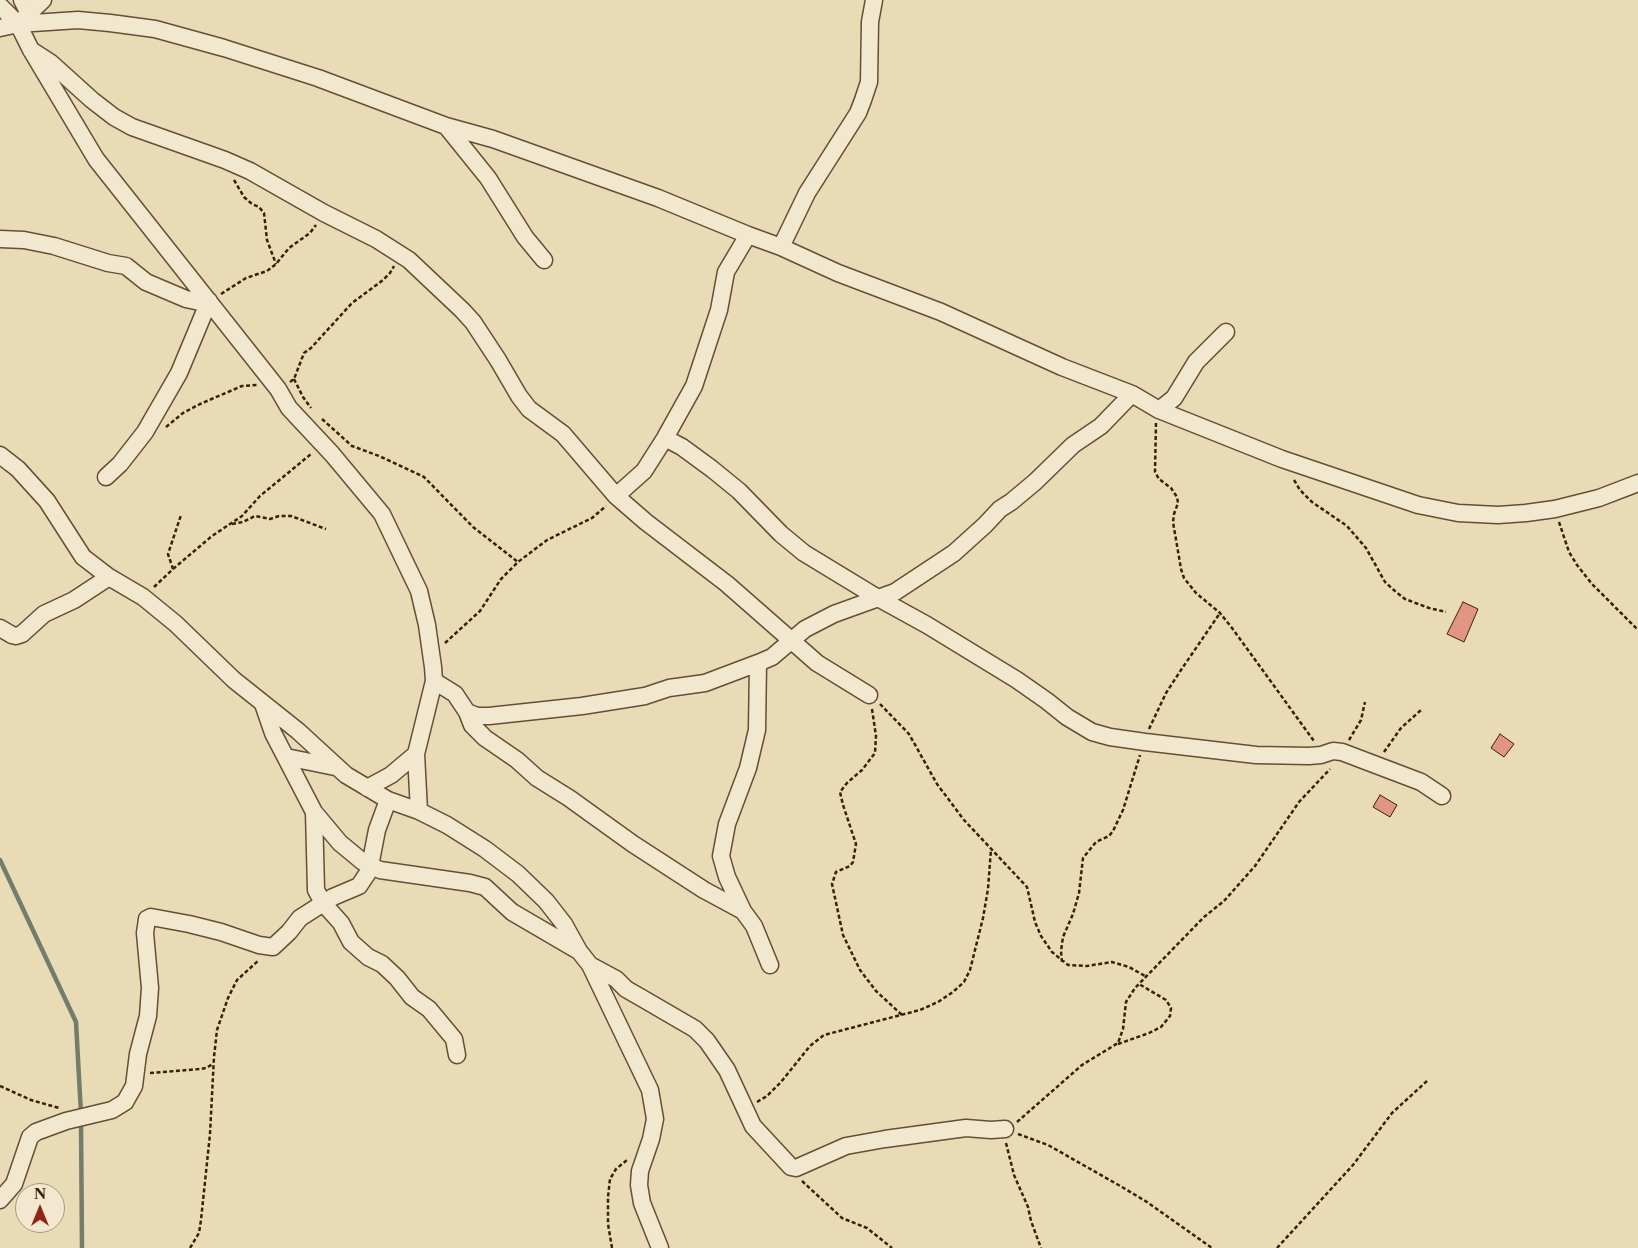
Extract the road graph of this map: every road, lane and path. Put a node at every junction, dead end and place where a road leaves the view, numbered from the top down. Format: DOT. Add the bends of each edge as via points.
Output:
graph roads {
  1 [pos="43,0"];
  2 [pos="874,0"];
  3 [pos="0,6"];
  4 [pos="23,13"];
  5 [pos="0,28"];
  6 [pos="31,50"];
  7 [pos="446,126"];
  8 [pos="225,160"];
  9 [pos="324,213"];
  10 [pos="748,235"];
  11 [pos="0,239"];
  12 [pos="781,246"];
  13 [pos="398,253"];
  14 [pos="544,260"];
  15 [pos="276,264"];
  16 [pos="209,301"];
  17 [pos="1226,332"];
  18 [pos="294,379"];
  19 [pos="278,389"];
  20 [pos="1132,394"];
  21 [pos="312,409"];
  22 [pos="1159,410"];
  23 [pos="317,415"];
  24 [pos="145,432"];
  25 [pos="665,438"];
  26 [pos="322,444"];
  27 [pos="0,455"];
  28 [pos="1282,459"];
  29 [pos="106,477"];
  30 [pos="1638,483"];
  31 [pos="616,496"];
  32 [pos="1555,509"];
  33 [pos="181,515"];
  34 [pos="231,524"];
  35 [pos="326,529"];
  36 [pos="518,562"];
  37 [pos="173,569"];
  38 [pos="109,577"];
  39 [pos="143,597"];
  40 [pos="878,598"];
  41 [pos="1446,612"];
  42 [pos="1220,613"];
  43 [pos="0,628"];
  44 [pos="1638,630"];
  45 [pos="792,641"];
  46 [pos="758,663"];
  47 [pos="434,674"];
  48 [pos="869,695"];
  49 [pos="1366,702"];
  50 [pos="263,704"];
  51 [pos="1421,710"];
  52 [pos="468,712"];
  53 [pos="1145,742"];
  54 [pos="1337,752"];
  55 [pos="416,754"];
  56 [pos="286,757"];
  57 [pos="1375,766"];
  58 [pos="337,767"];
  59 [pos="368,788"];
  60 [pos="1442,796"];
  61 [pos="388,800"];
  62 [pos="419,811"];
  63 [pos="314,812"];
  64 [pos="991,849"];
  65 [pos="370,865"];
  66 [pos="346,891"];
  67 [pos="323,903"];
  68 [pos="743,911"];
  69 [pos="341,923"];
  70 [pos="273,947"];
  71 [pos="579,951"];
  72 [pos="1062,962"];
  73 [pos="590,965"];
  74 [pos="770,965"];
  75 [pos="1146,976"];
  76 [pos="1139,984"];
  77 [pos="902,1016"];
  78 [pos="1116,1044"];
  79 [pos="457,1055"];
  80 [pos="214,1064"];
  81 [pos="137,1069"];
  82 [pos="1427,1081"];
  83 [pos="0,1086"];
  84 [pos="746,1110"];
  85 [pos="81,1117"];
  86 [pos="1005,1129"];
  87 [pos="646,1156"];
  88 [pos="796,1168"];
  89 [pos="0,1200"];
  90 [pos="190,1248"];
  91 [pos="612,1248"];
  92 [pos="660,1248"];
  93 [pos="892,1248"];
  94 [pos="1042,1248"];
  95 [pos="1212,1248"];
  96 [pos="1277,1248"];
  1 -- 4 [label="street"];
  2 -- 12 [label="street" via="870,22 869,82 863,100 807,193"];
  3 -- 4 [label="street"];
  4 -- 5 [label="street"];
  4 -- 6 [label="street"];
  4 -- 7 [label="street" via="156,29 318,78"];
  6 -- 8 [label="street" via="120,120"];
  6 -- 16 [label="street" via="96,159"];
  7 -- 10 [label="street" via="493,139 658,198"];
  7 -- 14 [label="street" via="488,178 525,237"];
  8 -- 9 [label="street"];
  8 -- 15 [label="path" via="244,197 260,207 264,214 267,240"];
  9 -- 13 [label="street"];
  9 -- 15 [label="path" via="310,234 288,248"];
  10 -- 12 [label="street"];
  10 -- 25 [label="street" via="726,272 719,310 694,386"];
  11 -- 16 [label="street" via="54,246 126,266 146,282 186,299"];
  12 -- 20 [label="street" via="838,273 941,312 1062,367"];
  13 -- 18 [label="path" via="387,276 352,303 304,353"];
  13 -- 31 [label="street" via="462,310 486,341 529,409 563,434"];
  15 -- 16 [label="path"];
  16 -- 19 [label="street"];
  16 -- 24 [label="street" via="179,374"];
  17 -- 22 [label="street" via="1196,362 1174,398"];
  18 -- 19 [label="path"];
  18 -- 21 [label="path"];
  19 -- 24 [label="path" via="258,384 242,386 183,413 168,427 153,433"];
  19 -- 26 [label="street" via="289,408"];
  20 -- 22 [label="street"];
  20 -- 40 [label="street" via="1101,426 1077,442 959,549 904,588"];
  22 -- 28 [label="street"];
  22 -- 42 [label="path" via="1155,426 1155,472 1177,497 1173,522 1181,569 1188,584"];
  23 -- 36 [label="path" via="352,446 424,477 473,526"];
  24 -- 29 [label="street"];
  25 -- 31 [label="street" via="644,471"];
  25 -- 40 [label="street" via="719,474 804,553"];
  26 -- 34 [label="path"];
  26 -- 47 [label="street" via="382,514 419,591"];
  27 -- 38 [label="street" via="48,501 83,557"];
  28 -- 32 [label="street" via="1418,505 1458,514 1498,515"];
  28 -- 41 [label="path" via="1300,490 1347,526 1366,548 1385,582 1405,599"];
  30 -- 32 [label="street" via="1599,498"];
  31 -- 36 [label="path" via="592,518 547,540"];
  31 -- 45 [label="street" via="727,584"];
  32 -- 44 [label="path" via="1577,565"];
  33 -- 37 [label="path" via="168,554"];
  34 -- 35 [label="path" via="255,516 270,519 291,516"];
  34 -- 37 [label="path"];
  36 -- 47 [label="path" via="501,579 480,611 446,642"];
  37 -- 39 [label="path"];
  38 -- 39 [label="street"];
  38 -- 43 [label="street" via="74,600 44,614 22,634 12,635"];
  39 -- 50 [label="street"];
  40 -- 45 [label="street" via="834,614"];
  40 -- 53 [label="street" via="1017,680 1080,726 1110,737"];
  42 -- 53 [label="path" via="1166,693"];
  42 -- 54 [label="path" via="1312,738 1322,748"];
  45 -- 46 [label="street" via="772,657"];
  45 -- 48 [label="street" via="817,663"];
  46 -- 52 [label="street" via="705,683 669,688 645,696 489,716"];
  46 -- 68 [label="street" via="757,730 748,768 727,824 721,856"];
  47 -- 52 [label="street"];
  47 -- 55 [label="street"];
  48 -- 64 [label="path" via="909,734 942,791"];
  48 -- 77 [label="path" via="875,753 840,792 856,844 853,862 836,872 832,884 843,935 860,970"];
  49 -- 54 [label="path" via="1361,720"];
  50 -- 56 [label="street"];
  50 -- 58 [label="street"];
  51 -- 57 [label="path" via="1401,728"];
  52 -- 68 [label="street" via="472,725 537,778 704,890"];
  53 -- 54 [label="street" via="1290,757"];
  53 -- 72 [label="path" via="1113,831 1096,842 1083,858 1079,893 1063,937"];
  54 -- 57 [label="street"];
  54 -- 75 [label="path" via="1333,766 1299,802 1255,866 1224,901"];
  55 -- 59 [label="street" via="391,775"];
  55 -- 62 [label="street"];
  56 -- 58 [label="street"];
  56 -- 63 [label="street"];
  57 -- 60 [label="street" via="1421,782"];
  58 -- 59 [label="street"];
  59 -- 61 [label="street"];
  61 -- 62 [label="street"];
  61 -- 65 [label="street" via="377,830"];
  62 -- 71 [label="street" via="486,849 518,874 546,901"];
  63 -- 65 [label="street" via="340,843"];
  63 -- 67 [label="street" via="316,890"];
  64 -- 72 [label="path" via="1028,887 1041,936"];
  64 -- 77 [label="path" via="984,909 970,970 964,982 938,1002"];
  65 -- 66 [label="street" via="358,886"];
  65 -- 71 [label="street" via="380,870 485,887 512,912"];
  66 -- 67 [label="street"];
  66 -- 69 [label="street"];
  67 -- 69 [label="street"];
  67 -- 70 [label="street" via="300,918"];
  68 -- 74 [label="street" via="754,926"];
  69 -- 79 [label="street" via="351,942 382,964 412,997 429,1009 454,1039"];
  70 -- 80 [label="path" via="238,980 228,998 217,1030"];
  70 -- 81 [label="street" via="189,924 147,919 149,1007"];
  71 -- 73 [label="street"];
  72 -- 75 [label="path" via="1076,966 1120,963"];
  73 -- 84 [label="street" via="695,1028 718,1055"];
  73 -- 87 [label="street" via="650,1090 655,1119"];
  75 -- 76 [label="path"];
  76 -- 78 [label="path" via="1126,1002 1122,1034"];
  76 -- 78 [label="path" via="1166,1000 1171,1008 1170,1016 1161,1027"];
  77 -- 84 [label="path" via="824,1035 810,1046 767,1096"];
  78 -- 86 [label="path" via="1082,1065"];
  80 -- 81 [label="path" via="206,1068 152,1074"];
  80 -- 90 [label="path" via="201,1220 199,1233"];
  81 -- 85 [label="street" via="134,1086 125,1102 112,1110"];
  82 -- 96 [label="path" via="1392,1113 1353,1165"];
  83 -- 85 [label="path"];
  84 -- 88 [label="street" via="758,1132 782,1159"];
  85 -- 89 [label="street" via="30,1137 14,1184"];
  86 -- 88 [label="street" via="966,1128 846,1146"];
  86 -- 94 [label="path" via="1014,1175"];
  86 -- 95 [label="path" via="1048,1145 1091,1169 1147,1202"];
  87 -- 91 [label="path" via="625,1160 610,1179 608,1224"];
  87 -- 92 [label="street" via="639,1185 642,1203"];
  88 -- 93 [label="path" via="803,1183 842,1218 867,1228"];
}
